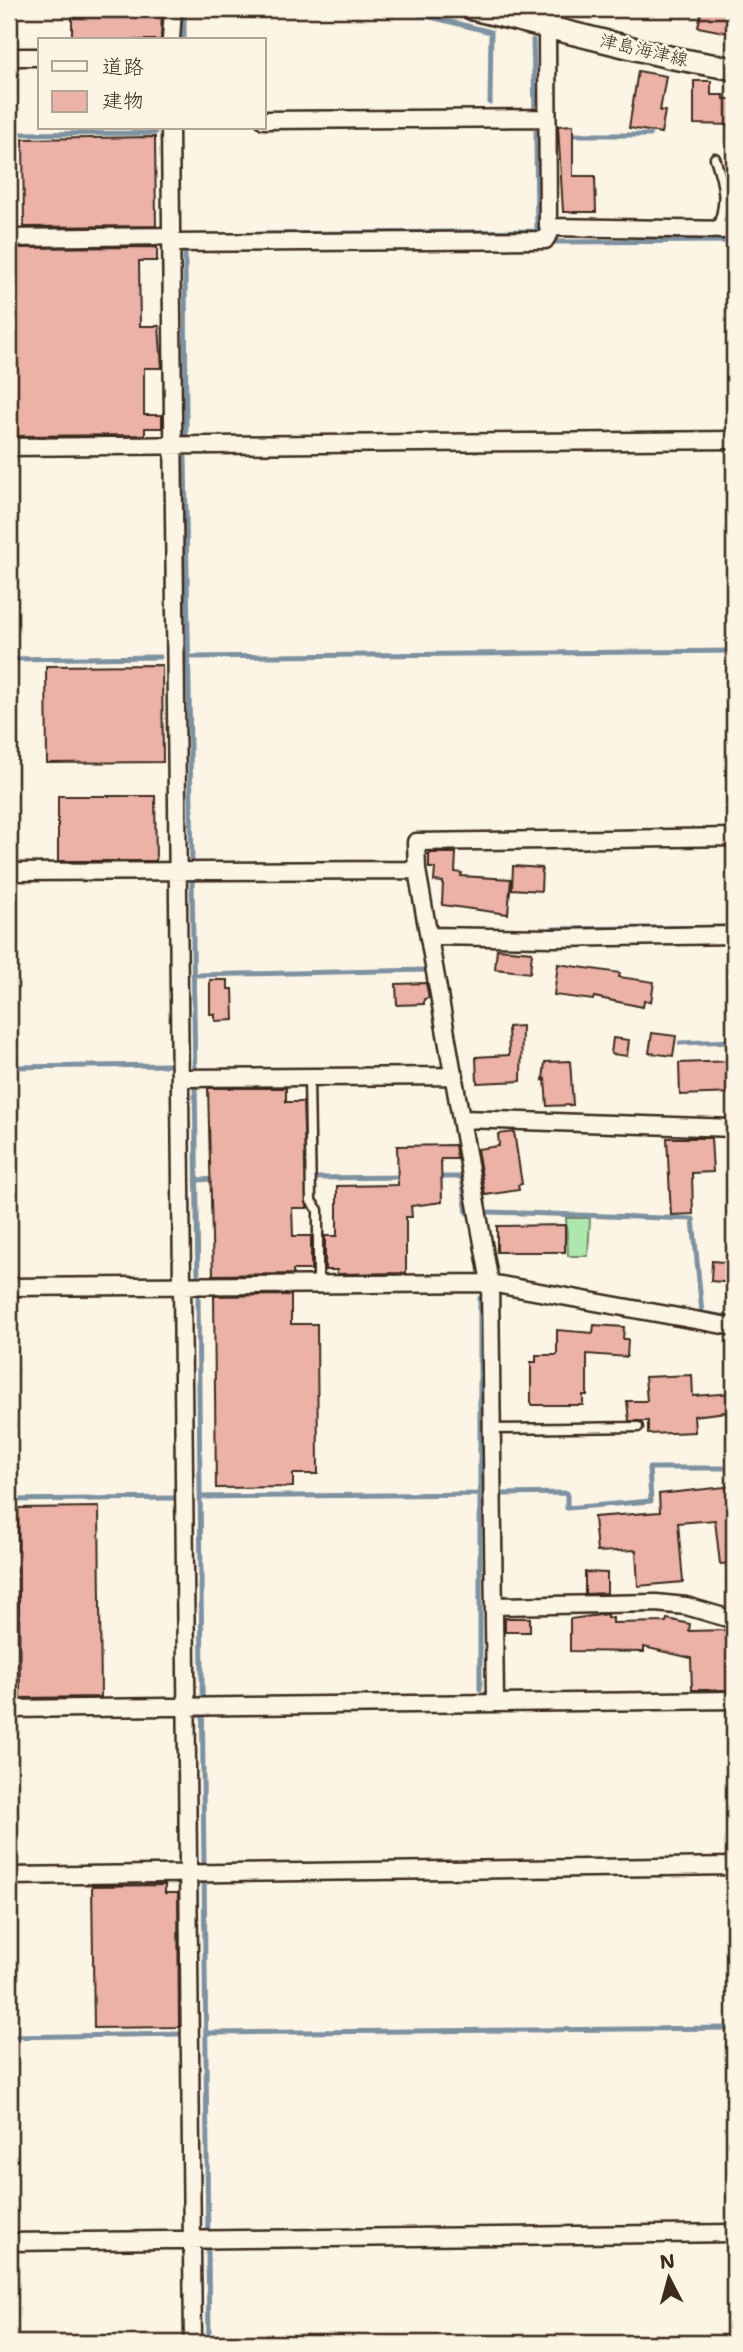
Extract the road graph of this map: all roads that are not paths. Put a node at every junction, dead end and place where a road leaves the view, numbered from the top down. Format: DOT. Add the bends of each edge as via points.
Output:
graph roads {
  1 [pos="173,9"];
  2 [pos="473,9"];
  3 [pos="548,18"];
  4 [pos="171,38"];
  5 [pos="9,57"];
  6 [pos="38,57"];
  7 [pos="734,69"];
  8 [pos="547,118"];
  9 [pos="266,120"];
  10 [pos="170,130"];
  11 [pos="715,158"];
  12 [pos="553,227"];
  13 [pos="716,230"];
  14 [pos="734,230"];
  15 [pos="9,238"];
  16 [pos="171,240"];
  17 [pos="734,440"];
  18 [pos="174,444"];
  19 [pos="9,447"];
  20 [pos="734,837"];
  21 [pos="178,869"];
  22 [pos="418,870"];
  23 [pos="9,872"];
  24 [pos="734,935"];
  25 [pos="431,936"];
  26 [pos="455,1076"];
  27 [pos="309,1077"];
  28 [pos="183,1078"];
  29 [pos="462,1119"];
  30 [pos="734,1128"];
  31 [pos="490,1283"];
  32 [pos="318,1285"];
  33 [pos="183,1286"];
  34 [pos="9,1287"];
  35 [pos="734,1327"];
  36 [pos="638,1427"];
  37 [pos="492,1429"];
  38 [pos="494,1606"];
  39 [pos="734,1620"];
  40 [pos="734,1700"];
  41 [pos="495,1702"];
  42 [pos="191,1706"];
  43 [pos="9,1709"];
  44 [pos="734,1866"];
  45 [pos="191,1873"];
  46 [pos="9,1876"];
  47 [pos="734,2233"];
  48 [pos="196,2240"];
  49 [pos="9,2242"];
  50 [pos="193,2343"];
  1 -- 4 [label="street"];
  2 -- 3 [label="main road, 津島海津線"];
  3 -- 7 [label="main road, 津島海津線"];
  3 -- 8 [label="street"];
  5 -- 6 [label="street"];
  8 -- 9 [label="street"];
  8 -- 12 [label="street" via="548,227"];
  10 -- 16 [label="street"];
  11 -- 13 [label="lane" via="725,201"];
  12 -- 13 [label="street"];
  12 -- 16 [label="street" via="545,240"];
  13 -- 14 [label="street"];
  15 -- 16 [label="street"];
  16 -- 18 [label="street"];
  17 -- 18 [label="street"];
  18 -- 19 [label="street"];
  18 -- 21 [label="street"];
  20 -- 22 [label="street" via="416,842"];
  21 -- 22 [label="street"];
  21 -- 23 [label="street"];
  21 -- 28 [label="street"];
  22 -- 25 [label="street"];
  24 -- 25 [label="street"];
  25 -- 26 [label="street"];
  26 -- 27 [label="street"];
  26 -- 29 [label="street"];
  27 -- 28 [label="street"];
  27 -- 32 [label="lane"];
  28 -- 33 [label="street"];
  29 -- 30 [label="street"];
  29 -- 31 [label="street"];
  31 -- 32 [label="street"];
  31 -- 35 [label="street"];
  31 -- 37 [label="street"];
  32 -- 33 [label="street"];
  33 -- 34 [label="street"];
  33 -- 42 [label="street"];
  36 -- 37 [label="lane"];
  37 -- 38 [label="street"];
  38 -- 39 [label="street" via="656,1603"];
  38 -- 41 [label="street"];
  40 -- 41 [label="street"];
  41 -- 42 [label="street"];
  42 -- 43 [label="street"];
  42 -- 45 [label="street"];
  44 -- 45 [label="street"];
  45 -- 46 [label="street"];
  45 -- 48 [label="street"];
  47 -- 48 [label="street"];
  48 -- 49 [label="street"];
  48 -- 50 [label="street"];
}
